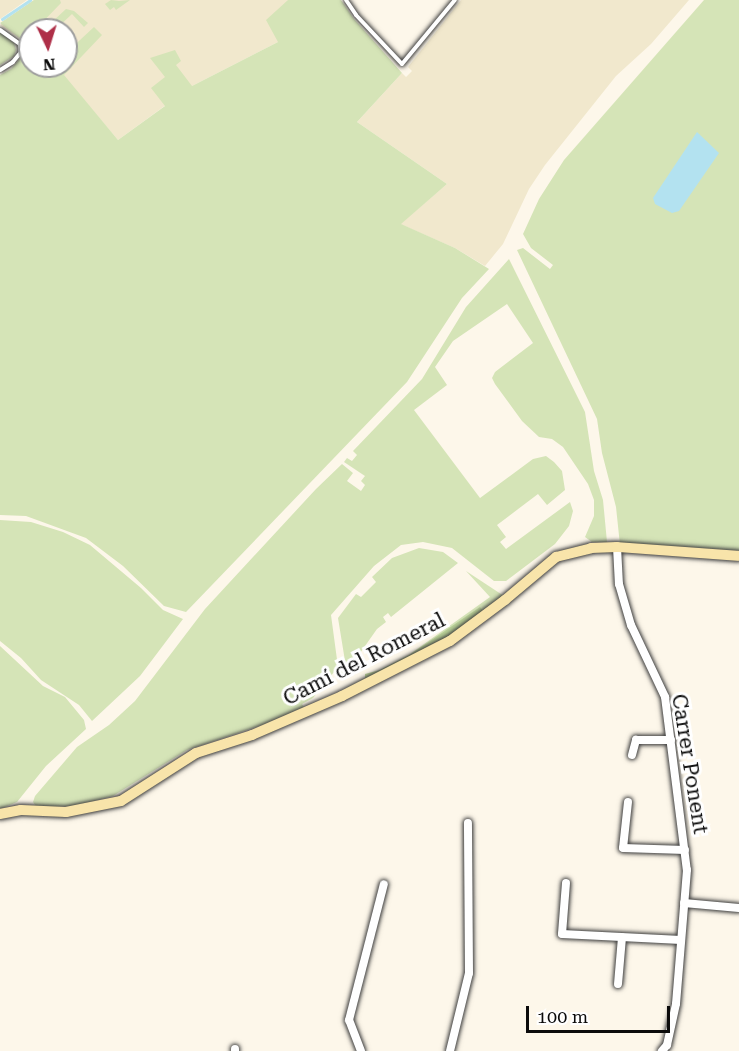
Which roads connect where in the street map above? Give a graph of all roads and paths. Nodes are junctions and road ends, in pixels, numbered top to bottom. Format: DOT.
graph roads {
  1 [pos="346,0"];
  2 [pos="455,0"];
  3 [pos="0,30"];
  4 [pos="0,70"];
  5 [pos="617,547"];
  6 [pos="739,556"];
  7 [pos="671,740"];
  8 [pos="632,755"];
  9 [pos="628,802"];
  10 [pos="0,814"];
  11 [pos="468,823"];
  12 [pos="685,850"];
  13 [pos="566,883"];
  14 [pos="384,884"];
  15 [pos="684,903"];
  16 [pos="739,908"];
  17 [pos="622,937"];
  18 [pos="681,940"];
  19 [pos="618,984"];
  20 [pos="361,1051"];
  21 [pos="450,1051"];
  22 [pos="662,1051"];
  1 -- 2 [label="lane"];
  3 -- 4 [label="lane"];
  5 -- 6 [label="street, Camí del Romeral"];
  5 -- 7 [label="street, Carrer Ponent"];
  5 -- 10 [label="street, Camí del Romeral"];
  7 -- 8 [label="street"];
  7 -- 12 [label="street, Carrer Ponent"];
  9 -- 12 [label="street"];
  11 -- 21 [label="street"];
  12 -- 15 [label="street, Carrer Ponent"];
  13 -- 17 [label="street"];
  14 -- 20 [label="street"];
  15 -- 16 [label="street"];
  15 -- 18 [label="street, Carrer Ponent"];
  17 -- 18 [label="street"];
  17 -- 19 [label="street"];
  18 -- 22 [label="street, Carrer Ponent"];
}
